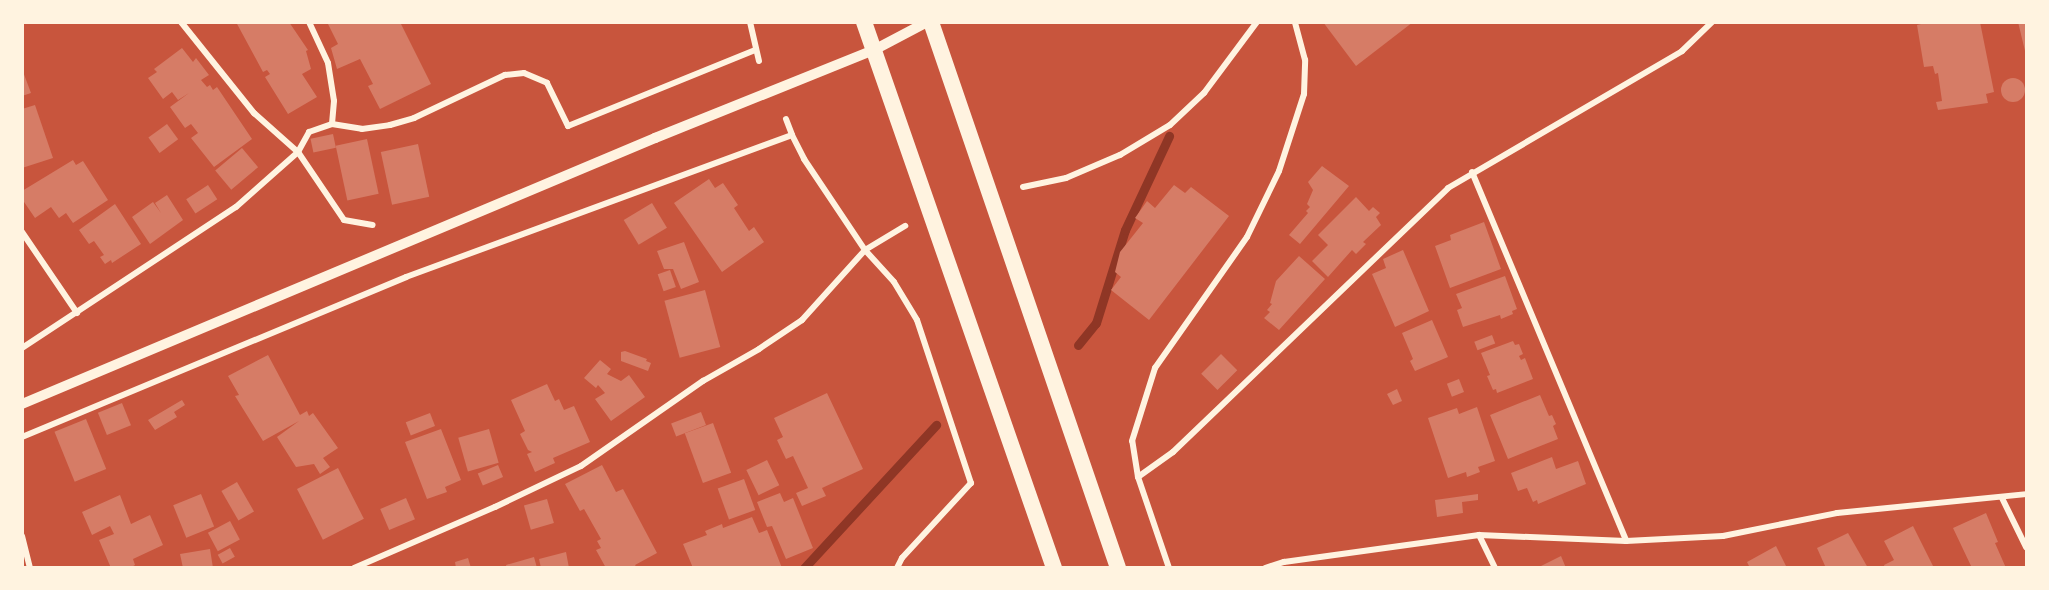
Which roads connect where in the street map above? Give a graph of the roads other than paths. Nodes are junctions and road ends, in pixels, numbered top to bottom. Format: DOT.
graph roads {
  1 [pos="181,22"];
  2 [pos="309,22"];
  3 [pos="750,22"];
  4 [pos="864,22"];
  5 [pos="929,22"];
  6 [pos="1257,22"];
  7 [pos="1295,22"];
  8 [pos="1712,22"];
  9 [pos="756,50"];
  10 [pos="874,50"];
  11 [pos="759,61"];
  12 [pos="786,119"];
  13 [pos="332,124"];
  14 [pos="792,135"];
  15 [pos="298,152"];
  16 [pos="1473,172"];
  17 [pos="1023,187"];
  18 [pos="373,225"];
  19 [pos="905,226"];
  20 [pos="22,232"];
  21 [pos="865,250"];
  22 [pos="402,270"];
  23 [pos="406,277"];
  24 [pos="77,313"];
  25 [pos="22,348"];
  26 [pos="22,404"];
  27 [pos="22,437"];
  28 [pos="1138,477"];
  29 [pos="2026,494"];
  30 [pos="2002,498"];
  31 [pos="1479,535"];
  32 [pos="22,536"];
  33 [pos="1626,541"];
  34 [pos="2026,547"];
  35 [pos="30,567"];
  36 [pos="354,567"];
  37 [pos="897,567"];
  38 [pos="1054,567"];
  39 [pos="1118,567"];
  40 [pos="1168,567"];
  41 [pos="1265,567"];
  42 [pos="1495,567"];
  1 -- 15 [label="street"];
  2 -- 13 [label="street"];
  3 -- 9 [label="street"];
  4 -- 10 [label="highway"];
  5 -- 10 [label="street"];
  5 -- 39 [label="highway"];
  6 -- 17 [label="street"];
  7 -- 28 [label="street"];
  8 -- 16 [label="street"];
  9 -- 11 [label="street"];
  9 -- 13 [label="street"];
  10 -- 26 [label="street"];
  10 -- 38 [label="highway"];
  12 -- 14 [label="street"];
  13 -- 15 [label="street"];
  14 -- 21 [label="street"];
  14 -- 23 [label="street"];
  15 -- 18 [label="street"];
  15 -- 24 [label="street"];
  16 -- 28 [label="street"];
  16 -- 33 [label="street"];
  19 -- 21 [label="street"];
  20 -- 24 [label="street"];
  21 -- 36 [label="street"];
  21 -- 37 [label="street"];
  22 -- 23 [label="street"];
  23 -- 27 [label="street"];
  24 -- 25 [label="street"];
  28 -- 40 [label="street"];
  29 -- 30 [label="street"];
  30 -- 33 [label="street"];
  30 -- 34 [label="street"];
  31 -- 33 [label="street"];
  31 -- 41 [label="street"];
  31 -- 42 [label="street"];
  32 -- 35 [label="street"];
}
